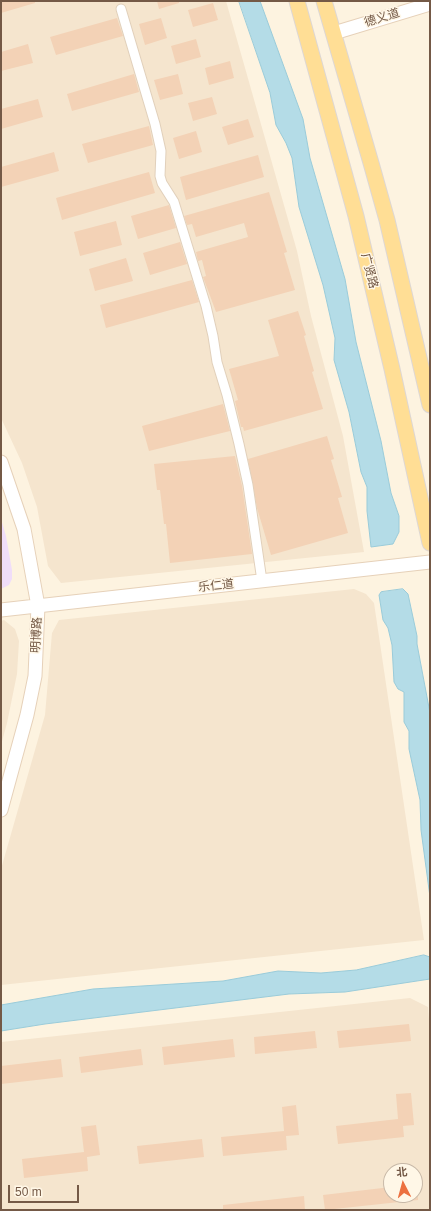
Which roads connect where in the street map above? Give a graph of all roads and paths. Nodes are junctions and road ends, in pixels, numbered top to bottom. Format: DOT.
graph roads {
  1 [pos="297,1"];
  2 [pos="324,1"];
  3 [pos="430,4"];
  4 [pos="121,9"];
  5 [pos="334,33"];
  6 [pos="430,405"];
  7 [pos="1,462"];
  8 [pos="430,543"];
  9 [pos="430,562"];
  10 [pos="262,581"];
  11 [pos="38,606"];
  12 [pos="1,610"];
  13 [pos="1,810"];
  1 -- 8 [label="main road, 广贤路"];
  2 -- 5 [label="main road"];
  3 -- 5 [label="street, 德义道"];
  4 -- 10 [label="street"];
  5 -- 6 [label="main road"];
  7 -- 11 [label="street, 明博路"];
  9 -- 10 [label="street, 乐仁道"];
  10 -- 11 [label="street, 乐仁道"];
  11 -- 12 [label="street, 乐仁道"];
  11 -- 13 [label="street, 明博路"];
}
